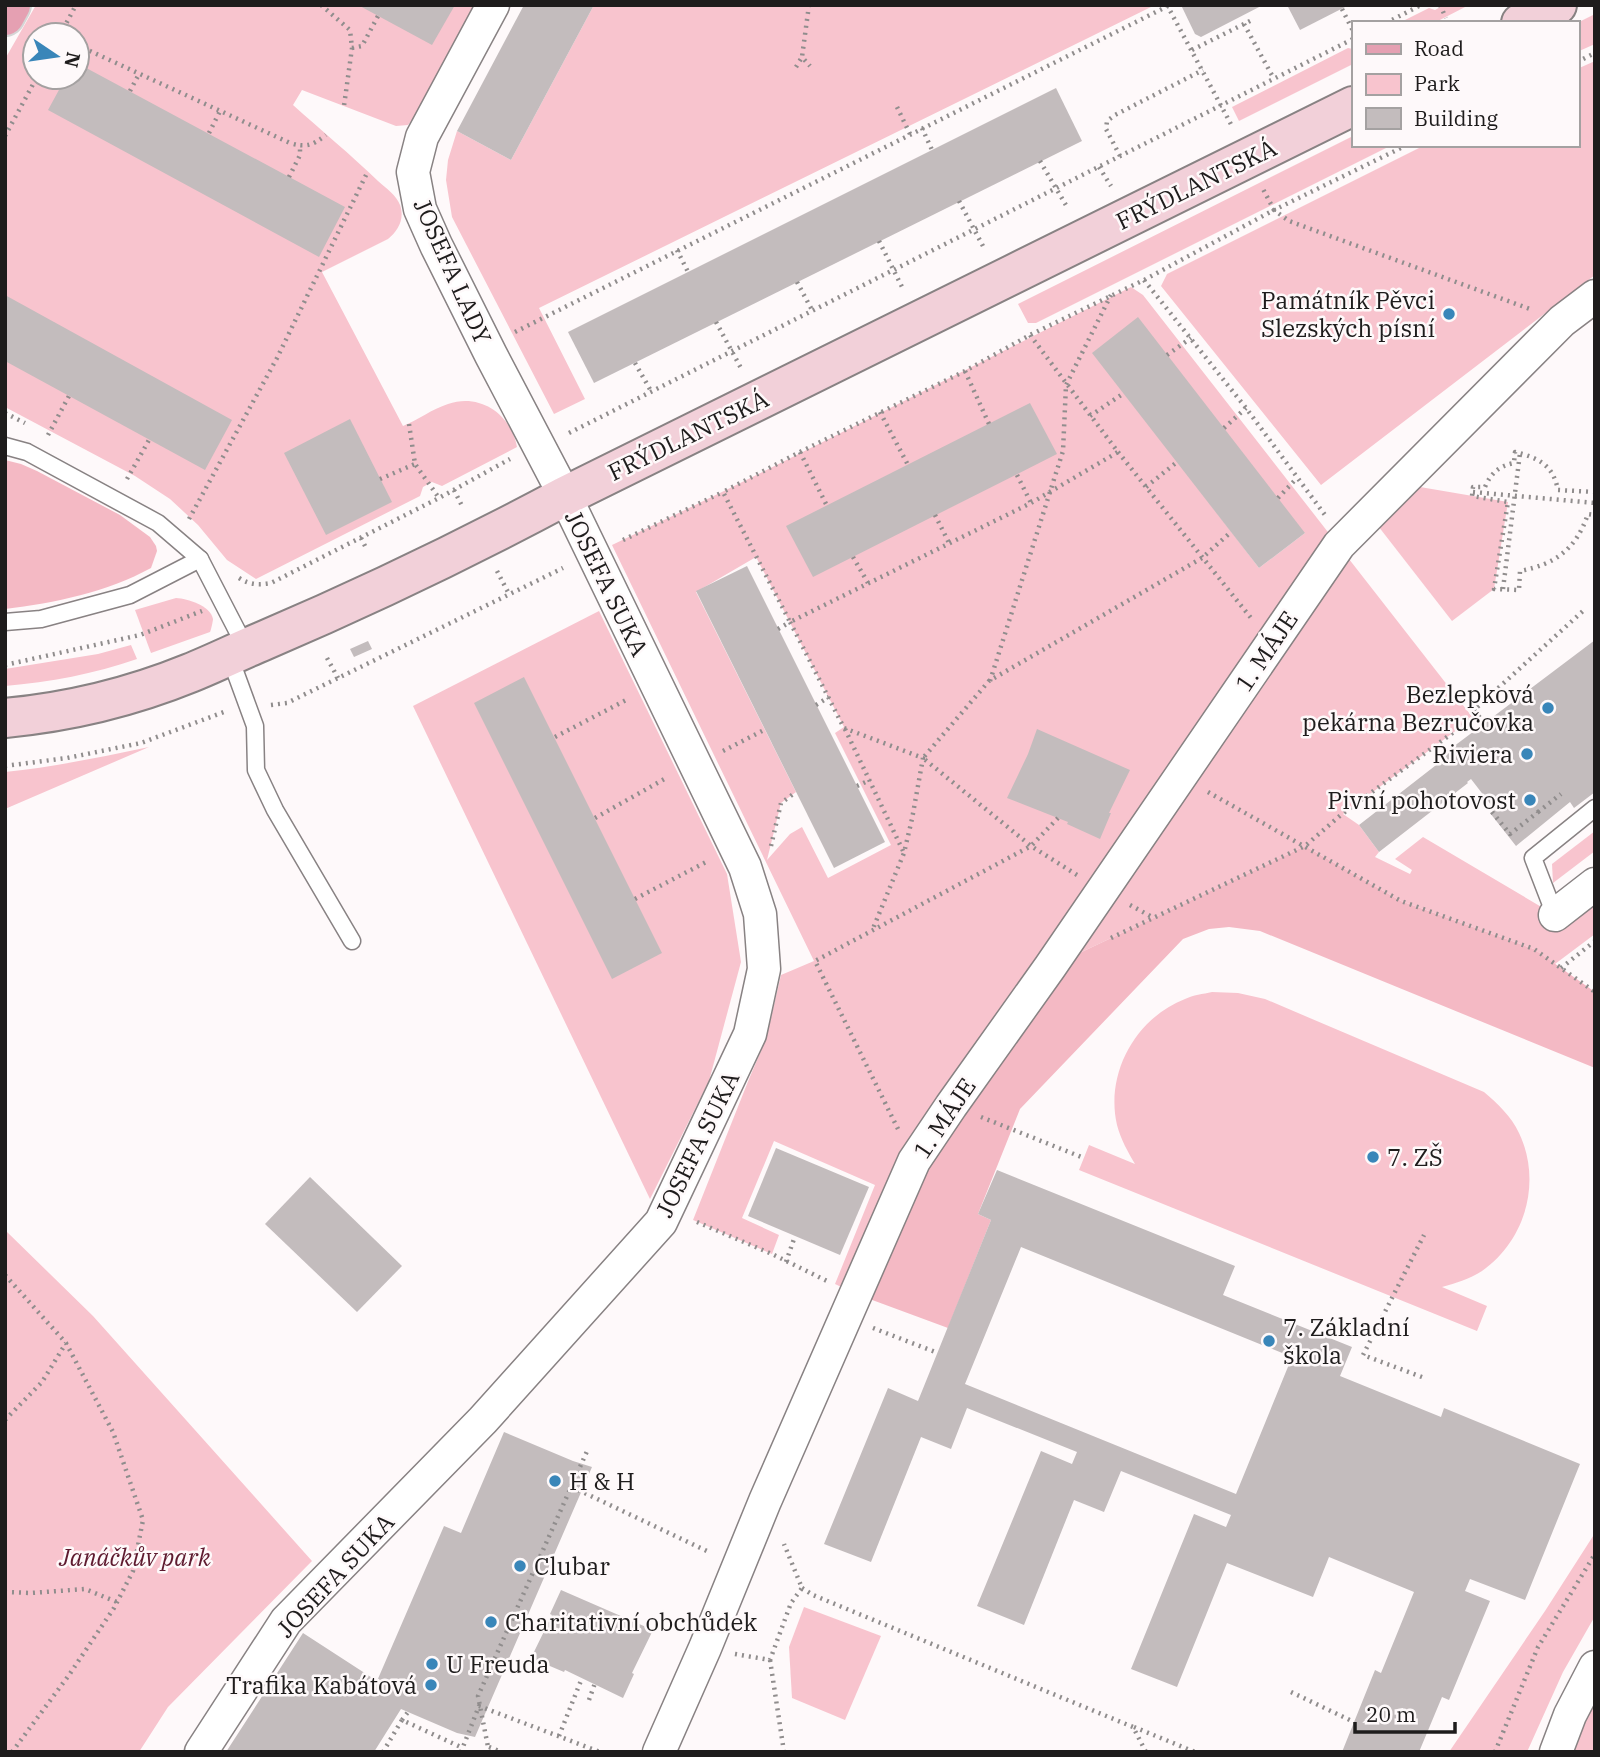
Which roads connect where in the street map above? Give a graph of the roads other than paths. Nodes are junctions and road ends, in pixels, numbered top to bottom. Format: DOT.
graph roads {
  1 [pos="11,5"];
  2 [pos="493,5"];
  3 [pos="1557,5"];
  4 [pos="5,16"];
  5 [pos="1525,21"];
  6 [pos="1352,106"];
  7 [pos="1595,296"];
  8 [pos="5,446"];
  9 [pos="565,496"];
  10 [pos="200,559"];
  11 [pos="5,622"];
  12 [pos="237,651"];
  13 [pos="5,718"];
  14 [pos="1595,808"];
  15 [pos="1595,884"];
  16 [pos="1555,915"];
  17 [pos="352,941"];
  18 [pos="1595,1668"];
  19 [pos="201,1752"];
  20 [pos="659,1752"];
  21 [pos="1556,1752"];
  1 -- 4 [label="main road"];
  2 -- 9 [label="street, JOSEFA LADY"];
  3 -- 5 [label="street"];
  6 -- 9 [label="street, FRÝDLANTSKÁ"];
  7 -- 20 [label="street, 1. MÁJE"];
  8 -- 10 [label="lane"];
  9 -- 12 [label="street, FRÝDLANTSKÁ"];
  9 -- 19 [label="street, JOSEFA SUKA"];
  10 -- 11 [label="lane"];
  10 -- 12 [label="lane"];
  12 -- 13 [label="street, FRÝDLANTSKÁ"];
  12 -- 17 [label="lane"];
  14 -- 16 [label="lane"];
  15 -- 16 [label="street"];
  18 -- 21 [label="street"];
}
